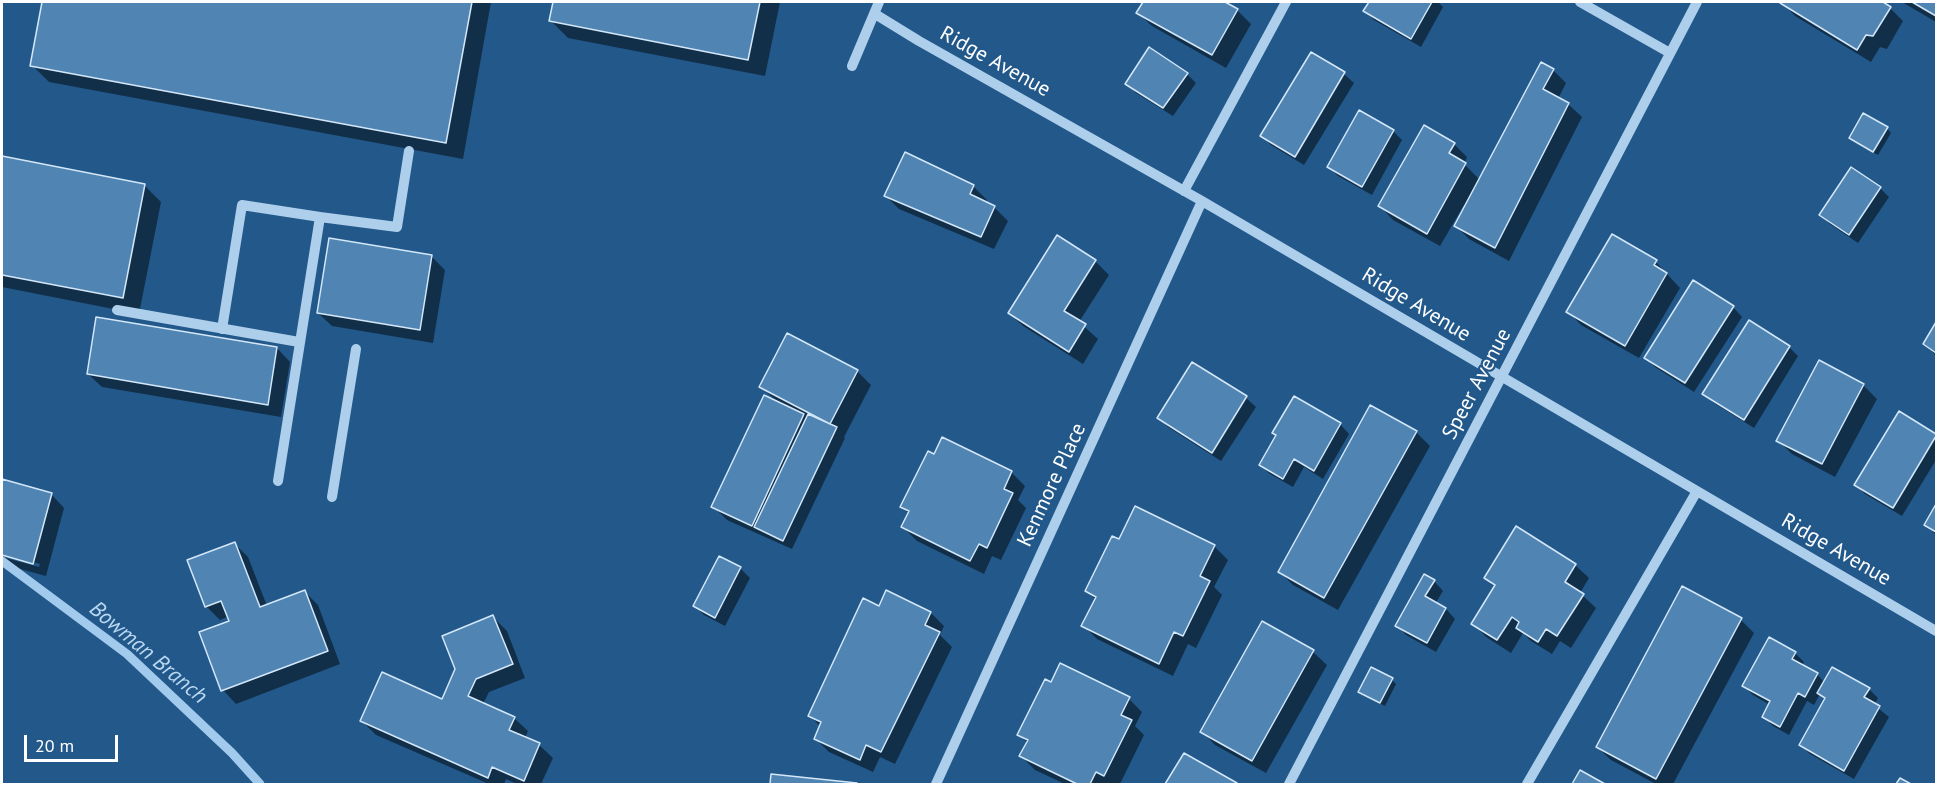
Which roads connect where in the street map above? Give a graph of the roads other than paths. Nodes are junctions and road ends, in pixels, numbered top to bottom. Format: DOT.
graph roads {
  1 [pos="879,2"];
  2 [pos="1286,2"];
  3 [pos="1581,2"];
  4 [pos="1697,2"];
  5 [pos="875,14"];
  6 [pos="1671,53"];
  7 [pos="852,66"];
  8 [pos="409,151"];
  9 [pos="1184,191"];
  10 [pos="1202,201"];
  11 [pos="320,217"];
  12 [pos="117,310"];
  13 [pos="222,329"];
  14 [pos="299,342"];
  15 [pos="356,349"];
  16 [pos="1502,378"];
  17 [pos="278,481"];
  18 [pos="1697,491"];
  19 [pos="332,497"];
  20 [pos="1936,631"];
  21 [pos="937,784"];
  22 [pos="1289,784"];
  23 [pos="1527,784"];
  1 -- 5 [label="street"];
  2 -- 9 [label="street"];
  3 -- 6 [label="street"];
  4 -- 6 [label="street, Speer Avenue"];
  5 -- 7 [label="street"];
  5 -- 9 [label="street, Ridge Avenue"];
  6 -- 16 [label="street, Speer Avenue"];
  8 -- 11 [label="street"];
  9 -- 10 [label="street, Ridge Avenue"];
  10 -- 16 [label="street, Ridge Avenue"];
  10 -- 21 [label="street, Kenmore Place"];
  11 -- 13 [label="street"];
  11 -- 14 [label="street"];
  12 -- 13 [label="street"];
  13 -- 14 [label="street"];
  14 -- 17 [label="street"];
  15 -- 19 [label="street"];
  16 -- 18 [label="street, Ridge Avenue"];
  16 -- 22 [label="street, Speer Avenue"];
  18 -- 20 [label="street, Ridge Avenue"];
  18 -- 23 [label="street"];
}
